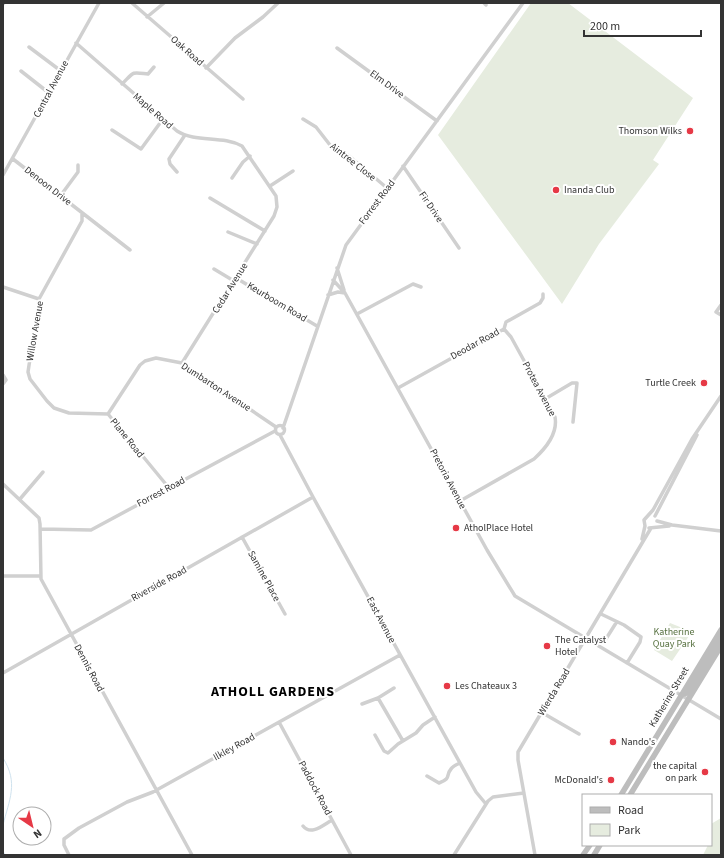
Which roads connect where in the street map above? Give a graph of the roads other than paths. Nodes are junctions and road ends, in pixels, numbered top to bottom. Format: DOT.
graph roads {
  1 [pos="99,3"];
  2 [pos="164,3"];
  3 [pos="278,3"];
  4 [pos="523,3"];
  5 [pos="134,4"];
  6 [pos="147,17"];
  7 [pos="76,43"];
  8 [pos="29,47"];
  9 [pos="337,48"];
  10 [pos="154,67"];
  11 [pos="206,68"];
  12 [pos="21,71"];
  13 [pos="61,71"];
  14 [pos="122,84"];
  15 [pos="49,93"];
  16 [pos="242,99"];
  17 [pos="303,119"];
  18 [pos="163,120"];
  19 [pos="437,121"];
  20 [pos="112,130"];
  21 [pos="185,135"];
  22 [pos="250,156"];
  23 [pos="13,159"];
  24 [pos="78,165"];
  25 [pos="403,166"];
  26 [pos="293,171"];
  27 [pos="177,172"];
  28 [pos="3,175"];
  29 [pos="232,178"];
  30 [pos="270,186"];
  31 [pos="387,188"];
  32 [pos="61,195"];
  33 [pos="210,198"];
  34 [pos="276,212"];
  35 [pos="82,213"];
  36 [pos="265,231"];
  37 [pos="228,232"];
  38 [pos="256,244"];
  39 [pos="459,248"];
  40 [pos="130,250"];
  41 [pos="337,268"];
  42 [pos="214,269"];
  43 [pos="235,279"];
  44 [pos="333,280"];
  45 [pos="3,287"];
  46 [pos="421,287"];
  47 [pos="345,293"];
  48 [pos="543,294"];
  49 [pos="328,295"];
  50 [pos="39,299"];
  51 [pos="721,305"];
  52 [pos="357,314"];
  53 [pos="721,315"];
  54 [pos="317,326"];
  55 [pos="504,329"];
  56 [pos="182,363"];
  57 [pos="3,375"];
  58 [pos="3,384"];
  59 [pos="398,388"];
  60 [pos="721,396"];
  61 [pos="545,399"];
  62 [pos="50,405"];
  63 [pos="108,414"];
  64 [pos="572,422"];
  65 [pos="283,428"];
  66 [pos="276,429"];
  67 [pos="280,435"];
  68 [pos="43,472"];
  69 [pos="675,473"];
  70 [pos="3,484"];
  71 [pos="169,488"];
  72 [pos="313,497"];
  73 [pos="20,499"];
  74 [pos="460,501"];
  75 [pos="649,515"];
  76 [pos="655,516"];
  77 [pos="657,521"];
  78 [pos="672,525"];
  79 [pos="645,526"];
  80 [pos="653,528"];
  81 [pos="41,529"];
  82 [pos="721,531"];
  83 [pos="242,538"];
  84 [pos="641,542"];
  85 [pos="3,576"];
  86 [pos="40,576"];
  87 [pos="285,614"];
  88 [pos="601,614"];
  89 [pos="616,623"];
  90 [pos="721,630"];
  91 [pos="71,634"];
  92 [pos="586,638"];
  93 [pos="721,638"];
  94 [pos="604,642"];
  95 [pos="721,646"];
  96 [pos="400,655"];
  97 [pos="626,663"];
  98 [pos="4,672"];
  99 [pos="394,688"];
  100 [pos="681,695"];
  101 [pos="378,698"];
  102 [pos="688,699"];
  103 [pos="362,704"];
  104 [pos="542,712"];
  105 [pos="435,717"];
  106 [pos="721,719"];
  107 [pos="279,722"];
  108 [pos="579,734"];
  109 [pos="376,735"];
  110 [pos="403,741"];
  111 [pos="460,763"];
  112 [pos="427,776"];
  113 [pos="156,790"];
  114 [pos="524,793"];
  115 [pos="622,794"];
  116 [pos="627,794"];
  117 [pos="631,794"];
  118 [pos="486,804"];
  119 [pos="332,820"];
  120 [pos="303,826"];
  121 [pos="589,846"];
  122 [pos="599,846"];
  123 [pos="69,855"];
  124 [pos="192,855"];
  125 [pos="351,855"];
  126 [pos="454,855"];
  127 [pos="536,855"];
  128 [pos="584,855"];
  129 [pos="594,855"];
  1 -- 7 [label="street, Central Avenue"];
  2 -- 6 [label="street"];
  3 -- 11 [label="street"];
  4 -- 19 [label="street, Forrest Road"];
  5 -- 6 [label="street, Oak Road"];
  6 -- 11 [label="street, Oak Road"];
  7 -- 13 [label="street, Central Avenue"];
  7 -- 14 [label="street, Maple Road"];
  8 -- 13 [label="street"];
  9 -- 19 [label="street, Elm Drive"];
  10 -- 14 [label="street"];
  11 -- 16 [label="street, Oak Road"];
  12 -- 15 [label="street"];
  13 -- 15 [label="street, Central Avenue"];
  14 -- 18 [label="street, Maple Road"];
  15 -- 23 [label="street, Central Avenue"];
  17 -- 31 [label="street, Aintree Close"];
  18 -- 20 [label="street"];
  18 -- 21 [label="street, Maple Road"];
  19 -- 25 [label="street, Forrest Road"];
  21 -- 22 [label="street, Maple Road"];
  21 -- 27 [label="street"];
  22 -- 29 [label="street"];
  22 -- 30 [label="street, Maple Road"];
  23 -- 28 [label="street, Central Avenue"];
  23 -- 32 [label="street, Denoon Drive"];
  24 -- 32 [label="street"];
  25 -- 31 [label="street, Forrest Road"];
  25 -- 39 [label="street, Fir Drive"];
  26 -- 30 [label="street"];
  30 -- 34 [label="street, Maple Road"];
  31 -- 41 [label="street, Forrest Road"];
  32 -- 35 [label="street, Denoon Drive"];
  33 -- 36 [label="street"];
  34 -- 36 [label="street, Cedar Avenue"];
  35 -- 40 [label="street, Denoon Drive"];
  35 -- 50 [label="street, Willow Avenue"];
  36 -- 38 [label="street, Cedar Avenue"];
  37 -- 38 [label="street"];
  38 -- 43 [label="street, Cedar Avenue"];
  41 -- 44 [label="street, Forrest Road"];
  41 -- 47 [label="street"];
  42 -- 43 [label="street, Keurboom Road"];
  43 -- 54 [label="street, Keurboom Road"];
  43 -- 56 [label="street, Cedar Avenue"];
  44 -- 47 [label="street, Pretoria Avenue"];
  44 -- 49 [label="street, Forrest Road"];
  45 -- 50 [label="street"];
  46 -- 52 [label="street"];
  47 -- 49 [label="street"];
  47 -- 52 [label="street, Pretoria Avenue"];
  48 -- 55 [label="street, Deodar Road"];
  49 -- 54 [label="street, Forrest Road"];
  50 -- 62 [label="street, Willow Avenue"];
  51 -- 53 [label="street"];
  52 -- 59 [label="street, Pretoria Avenue"];
  54 -- 65 [label="street, Forrest Road"];
  55 -- 59 [label="street, Deodar Road"];
  55 -- 61 [label="street, Protea Avenue"];
  56 -- 63 [label="street, Dumbarton Avenue"];
  56 -- 66 [label="street, Dumbarton Avenue"];
  57 -- 58 [label="street"];
  59 -- 74 [label="street, Pretoria Avenue"];
  60 -- 69 [label="street"];
  61 -- 64 [label="street"];
  61 -- 74 [label="street, Protea Avenue"];
  62 -- 63 [label="street, Plane Road"];
  63 -- 71 [label="street, Plane Road"];
  65 -- 66 [label="street"];
  65 -- 67 [label="street, Forrest Road"];
  66 -- 67 [label="street, Dumbarton Avenue"];
  66 -- 71 [label="street, Forrest Road"];
  67 -- 72 [label="street, East Avenue"];
  68 -- 73 [label="street"];
  69 -- 75 [label="street"];
  69 -- 76 [label="street"];
  70 -- 73 [label="street, Dennis Road"];
  71 -- 81 [label="street, Forrest Road"];
  72 -- 83 [label="street, Riverside Road"];
  72 -- 96 [label="street, East Avenue"];
  73 -- 81 [label="street, Dennis Road"];
  74 -- 92 [label="street, Pretoria Avenue"];
  75 -- 76 [label="street"];
  75 -- 79 [label="street"];
  76 -- 77 [label="street"];
  77 -- 78 [label="street"];
  77 -- 80 [label="street"];
  78 -- 80 [label="street"];
  78 -- 82 [label="street"];
  79 -- 80 [label="street"];
  79 -- 84 [label="street, Wierda Road"];
  80 -- 84 [label="street, Wierda Road"];
  81 -- 86 [label="street, Dennis Road"];
  83 -- 87 [label="street, Samine Place"];
  83 -- 91 [label="street, Riverside Road"];
  84 -- 88 [label="street, Wierda Road"];
  85 -- 86 [label="street"];
  86 -- 91 [label="street, Dennis Road"];
  88 -- 89 [label="street"];
  88 -- 92 [label="street, Wierda Road"];
  89 -- 94 [label="street"];
  89 -- 97 [label="street"];
  90 -- 100 [label="main road, Katherine Street"];
  91 -- 98 [label="street, Riverside Road"];
  91 -- 113 [label="street, Dennis Road"];
  92 -- 97 [label="street, Pretoria Avenue"];
  92 -- 104 [label="street, Wierda Road"];
  93 -- 100 [label="main road"];
  95 -- 102 [label="main road, Katherine Street"];
  96 -- 105 [label="street, East Avenue"];
  96 -- 107 [label="street, Ilkley Road"];
  97 -- 100 [label="street, Pretoria Avenue"];
  99 -- 101 [label="street"];
  100 -- 102 [label="street, Pretoria Avenue"];
  100 -- 115 [label="main road, Katherine Street"];
  101 -- 103 [label="street"];
  101 -- 110 [label="street"];
  102 -- 106 [label="street, Pretoria Avenue"];
  102 -- 116 [label="main road"];
  102 -- 117 [label="main road, Katherine Street"];
  104 -- 108 [label="street"];
  104 -- 114 [label="street, Wierda Road"];
  105 -- 110 [label="street"];
  105 -- 111 [label="street, East Avenue"];
  107 -- 113 [label="street, Ilkley Road"];
  107 -- 119 [label="street, Paddock Road"];
  109 -- 110 [label="street"];
  111 -- 112 [label="street"];
  111 -- 118 [label="street, East Avenue"];
  113 -- 123 [label="street, Ilkley Road"];
  113 -- 124 [label="street, Dennis Road"];
  114 -- 118 [label="street"];
  114 -- 127 [label="street, Wierda Road"];
  118 -- 126 [label="street"];
  119 -- 120 [label="street"];
  119 -- 125 [label="street, Paddock Road"];
  121 -- 128 [label="main road"];
  122 -- 129 [label="main road"];
}
